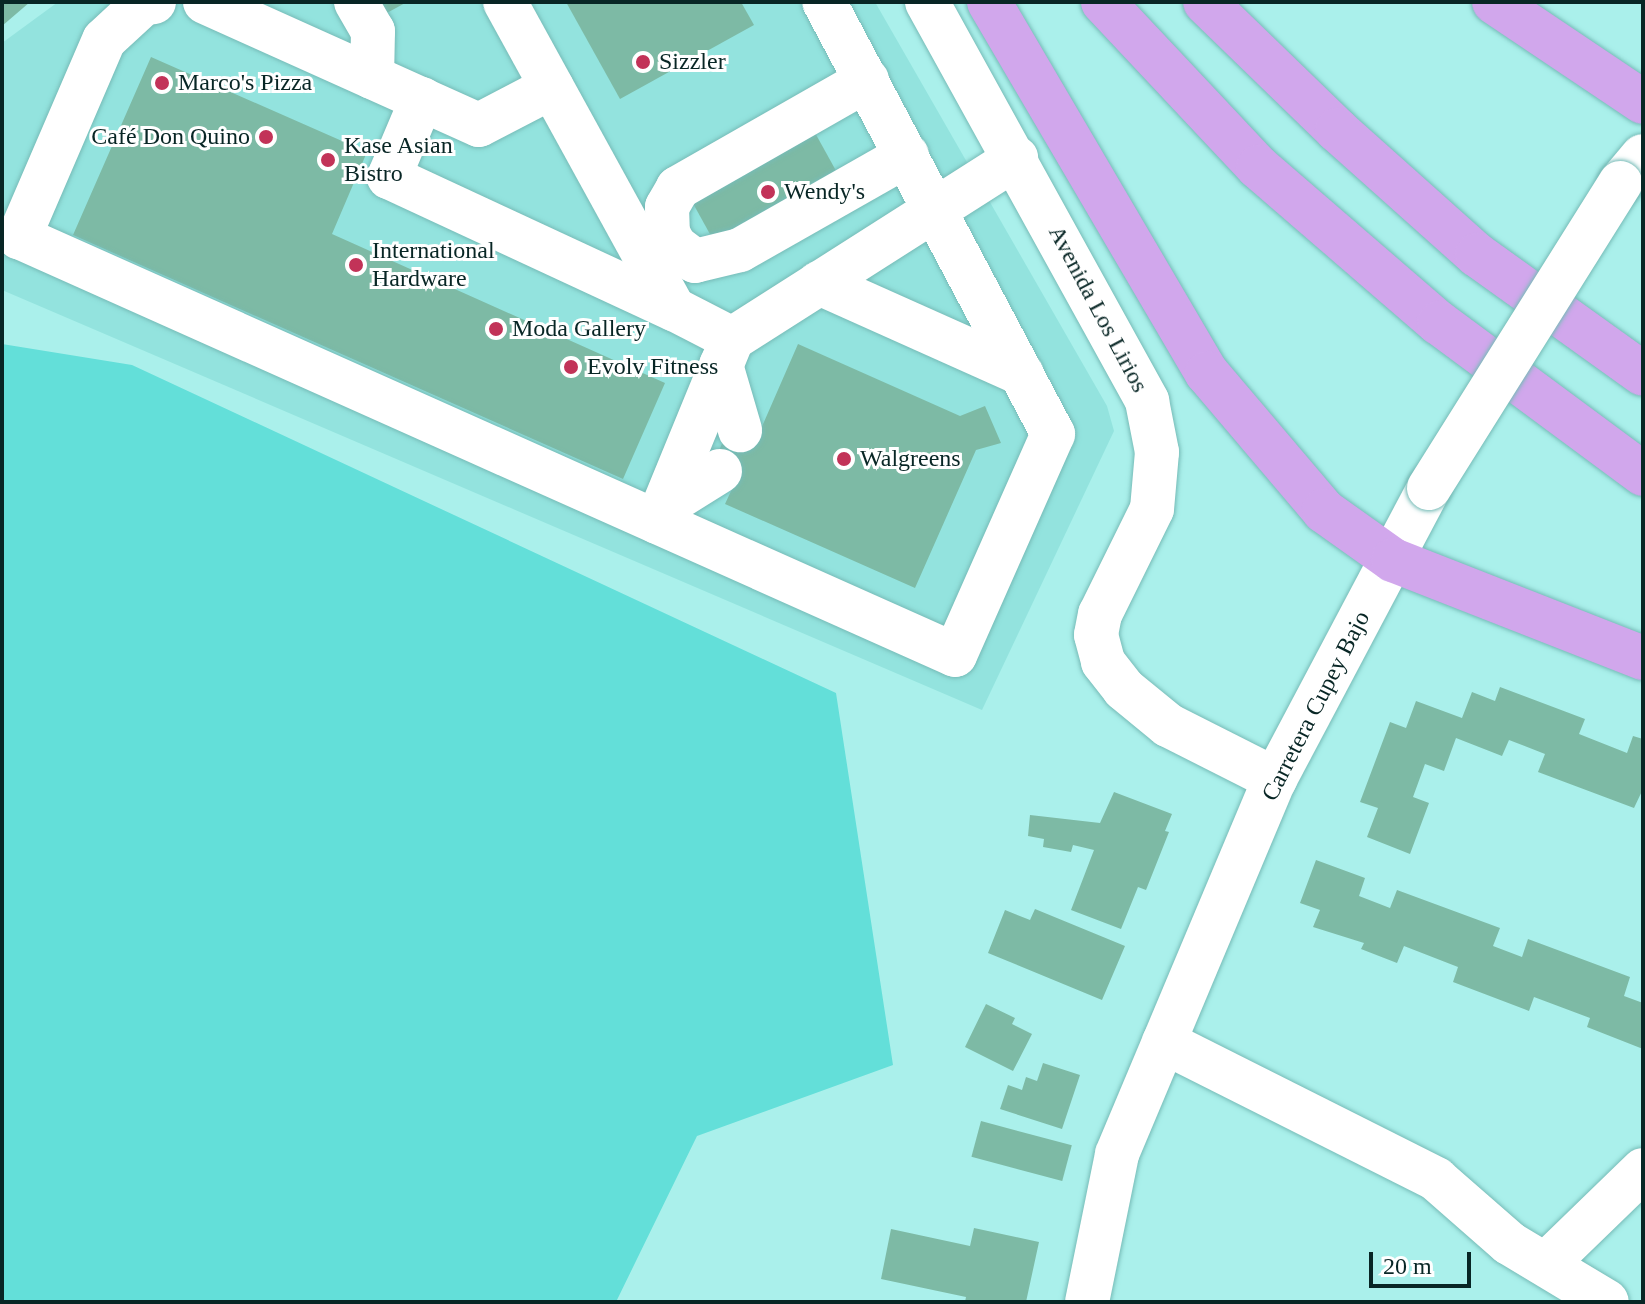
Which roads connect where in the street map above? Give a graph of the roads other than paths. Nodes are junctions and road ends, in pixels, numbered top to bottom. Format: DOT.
graph roads {
  1 [pos="154,2"];
  2 [pos="205,2"];
  3 [pos="334,2"];
  4 [pos="356,2"];
  5 [pos="505,2"];
  6 [pos="824,2"];
  7 [pos="927,2"];
  8 [pos="989,2"];
  9 [pos="1103,2"];
  10 [pos="1205,2"];
  11 [pos="1494,2"];
  12 [pos="372,65"];
  13 [pos="867,80"];
  14 [pos="552,87"];
  15 [pos="422,99"];
  16 [pos="1643,102"];
  17 [pos="907,155"];
  18 [pos="1016,158"];
  19 [pos="1631,170"];
  20 [pos="936,207"];
  21 [pos="819,283"];
  22 [pos="674,309"];
  23 [pos="727,352"];
  24 [pos="1022,374"];
  25 [pos="1643,374"];
  26 [pos="740,430"];
  27 [pos="720,471"];
  28 [pos="1643,474"];
  29 [pos="661,514"];
  30 [pos="1393,560"];
  31 [pos="1643,658"];
  32 [pos="1275,779"];
  33 [pos="1164,1042"];
  34 [pos="1643,1170"];
  35 [pos="1546,1264"];
  36 [pos="1087,1302"];
  37 [pos="1607,1302"];
  1 -- 29 [label="street"];
  2 -- 12 [label="street"];
  3 -- 12 [label="street"];
  4 -- 12 [label="street"];
  5 -- 14 [label="street"];
  6 -- 13 [label="street"];
  7 -- 18 [label="street, Avenida Los Lirios"];
  8 -- 30 [label="main road"];
  9 -- 28 [label="main road"];
  10 -- 25 [label="main road"];
  11 -- 16 [label="main road"];
  12 -- 15 [label="street"];
  13 -- 17 [label="street"];
  13 -- 17 [label="street"];
  14 -- 15 [label="street"];
  14 -- 22 [label="street"];
  15 -- 22 [label="street"];
  17 -- 20 [label="street"];
  18 -- 20 [label="street"];
  18 -- 32 [label="street, Avenida Los Lirios"];
  19 -- 30 [label="street, Carretera Cupey Bajo, bridge"];
  20 -- 21 [label="street"];
  20 -- 24 [label="street"];
  21 -- 23 [label="street"];
  21 -- 24 [label="street"];
  22 -- 23 [label="street"];
  23 -- 26 [label="street"];
  23 -- 29 [label="street"];
  24 -- 29 [label="street"];
  27 -- 29 [label="street"];
  30 -- 31 [label="main road"];
  30 -- 32 [label="street, Carretera Cupey Bajo"];
  32 -- 33 [label="street, Carretera Cupey Bajo"];
  33 -- 35 [label="street"];
  33 -- 36 [label="street, Carretera Cupey Bajo"];
  34 -- 35 [label="street"];
  35 -- 37 [label="street"];
}
